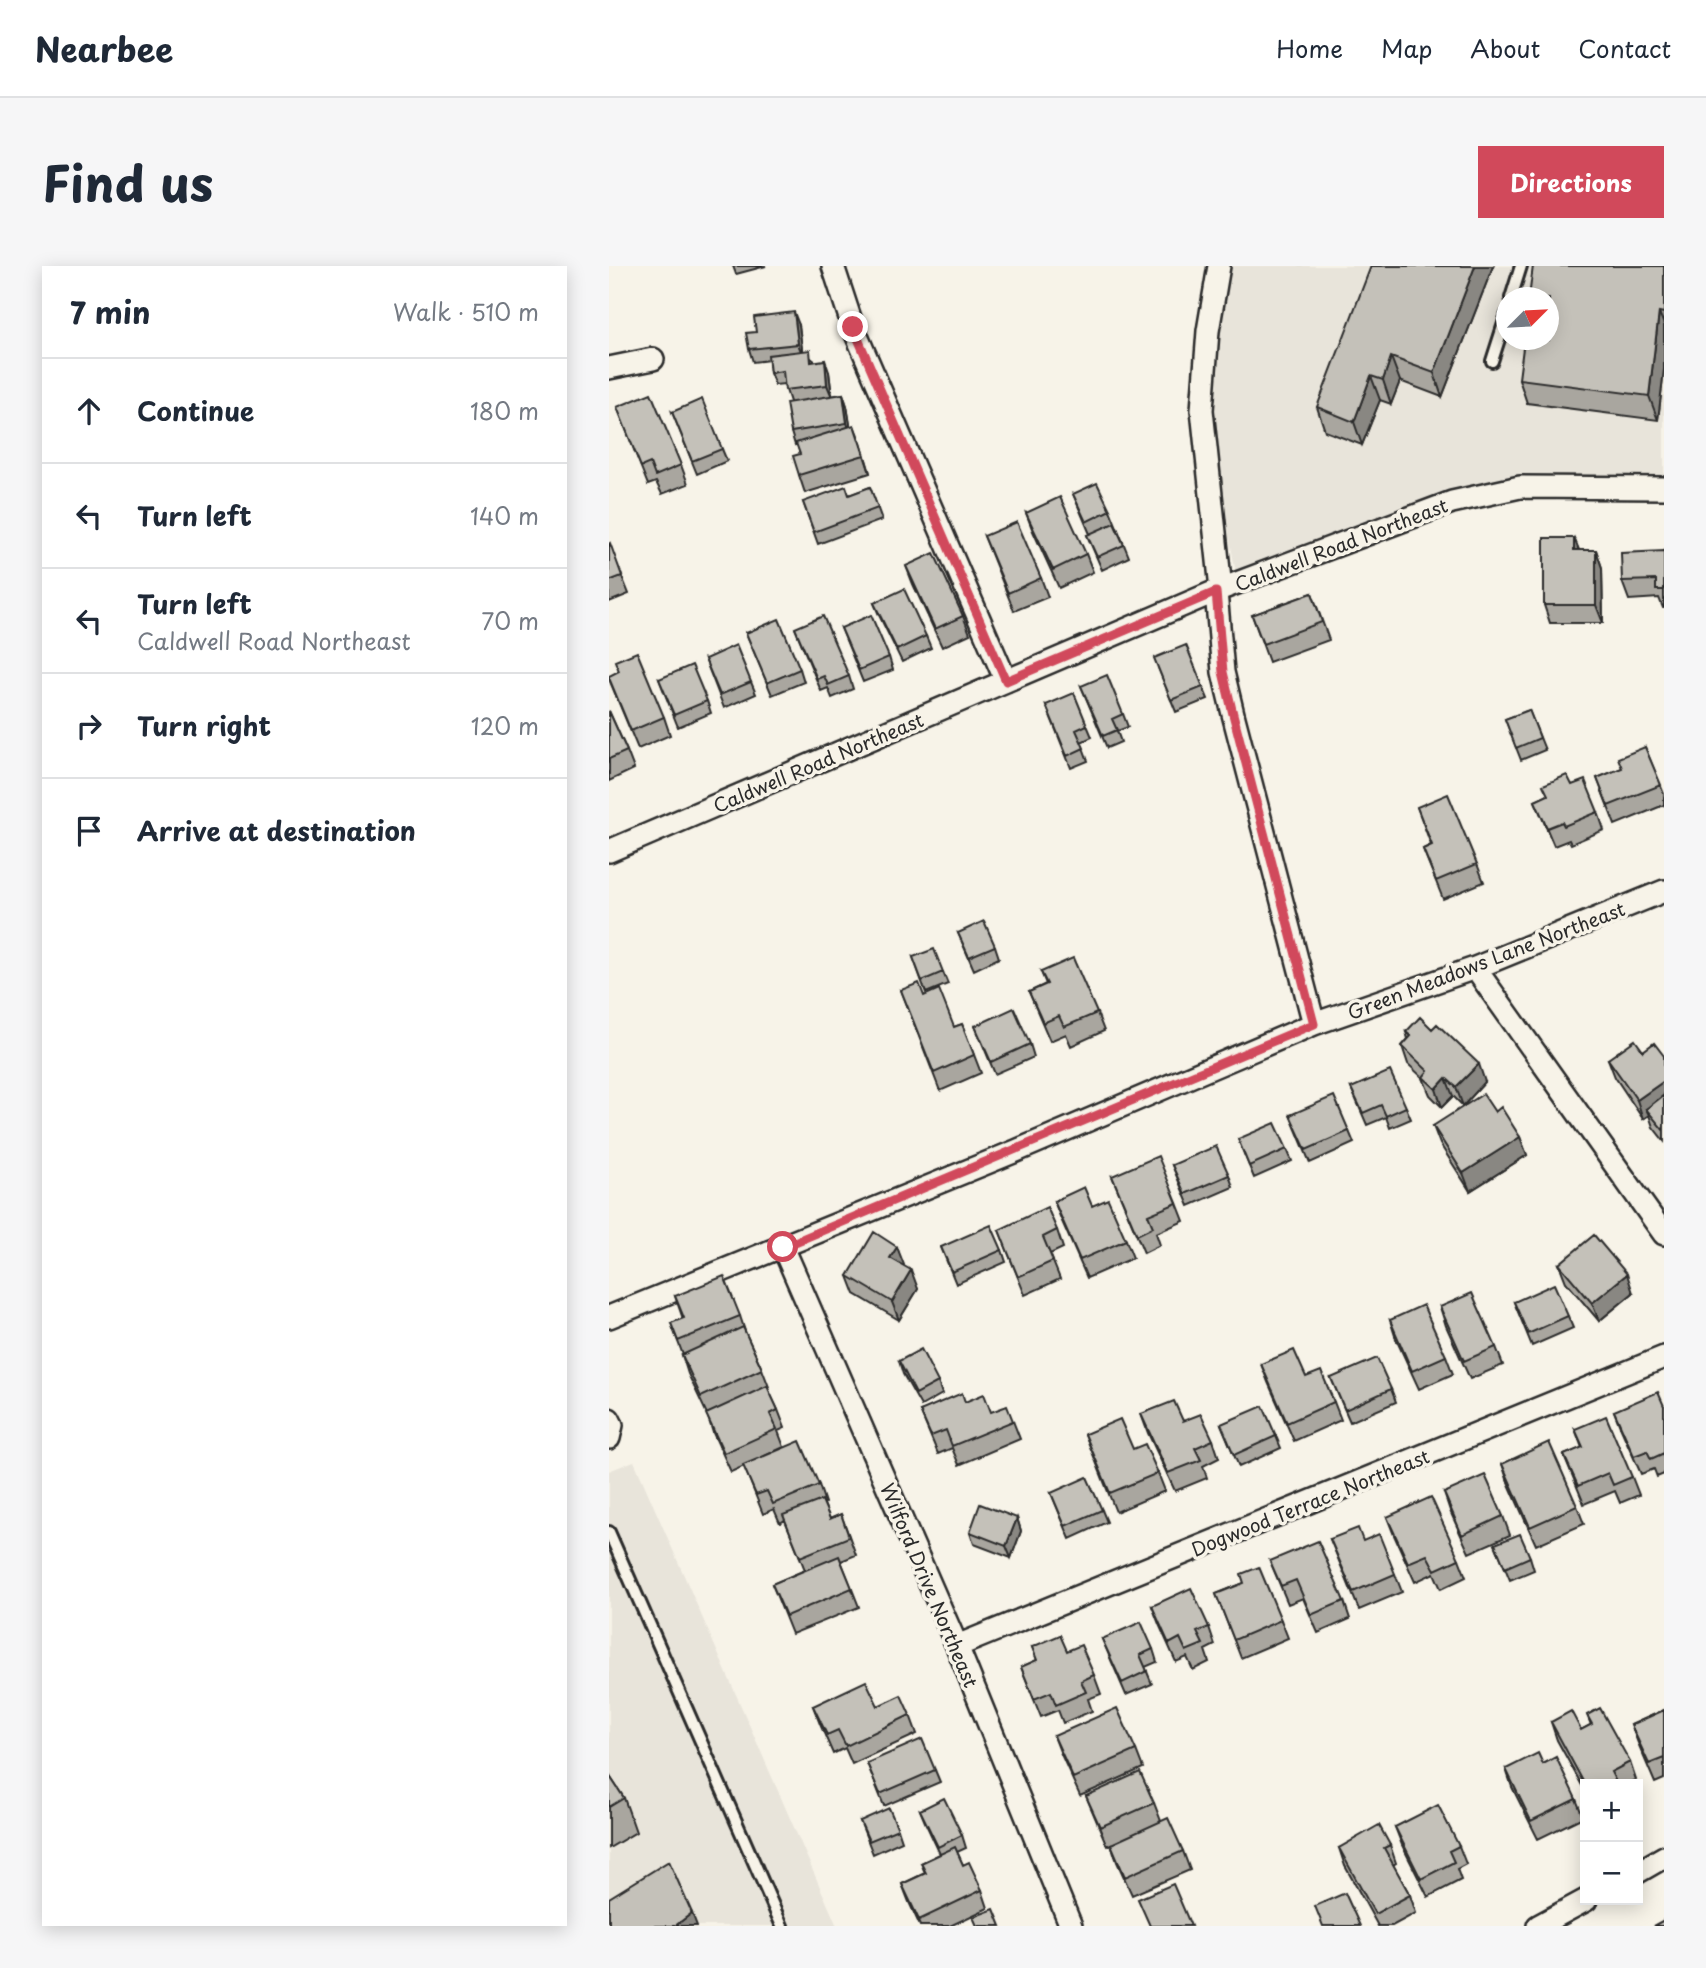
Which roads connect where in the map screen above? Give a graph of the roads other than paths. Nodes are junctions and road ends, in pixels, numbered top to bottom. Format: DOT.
graph roads {
  1 [pos="833,266"];
  2 [pos="1219,266"];
  3 [pos="1521,266"];
  4 [pos="1514,287"];
  5 [pos="1496,348"];
  6 [pos="653,359"];
  7 [pos="1492,361"];
  8 [pos="609,368"];
  9 [pos="1664,488"];
  10 [pos="1219,591"];
  11 [pos="1006,681"];
  12 [pos="609,851"];
  13 [pos="1664,891"];
  14 [pos="1475,968"];
  15 [pos="1314,1024"];
  16 [pos="1664,1234"];
  17 [pos="783,1247"];
  18 [pos="609,1317"];
  19 [pos="1664,1357"];
  20 [pos="609,1419"];
  21 [pos="609,1438"];
  22 [pos="609,1532"];
  23 [pos="957,1646"];
  24 [pos="1664,1857"];
  25 [pos="1643,1868"];
  26 [pos="1580,1903"];
  27 [pos="782,1926"];
  28 [pos="1071,1926"];
  29 [pos="1538,1926"];
  1 -- 11 [label="street"];
  2 -- 10 [label="street"];
  3 -- 4 [label="lane"];
  5 -- 7 [label="lane"];
  6 -- 8 [label="street"];
  9 -- 10 [label="street, Caldwell Road Northeast"];
  10 -- 11 [label="street, Caldwell Road Northeast"];
  10 -- 15 [label="street"];
  11 -- 12 [label="street, Caldwell Road Northeast"];
  13 -- 14 [label="street, Green Meadows Lane Northeast"];
  14 -- 15 [label="street, Green Meadows Lane Northeast"];
  14 -- 16 [label="street"];
  15 -- 17 [label="street, Green Meadows Lane Northeast"];
  17 -- 18 [label="street, Green Meadows Lane Northeast"];
  17 -- 23 [label="street, Wilford Drive Northeast"];
  19 -- 23 [label="street, Dogwood Terrace Northeast"];
  20 -- 21 [label="street"];
  22 -- 27 [label="lane"];
  23 -- 28 [label="street, Wilford Drive Northeast"];
  24 -- 25 [label="street"];
  26 -- 29 [label="street"];
}
